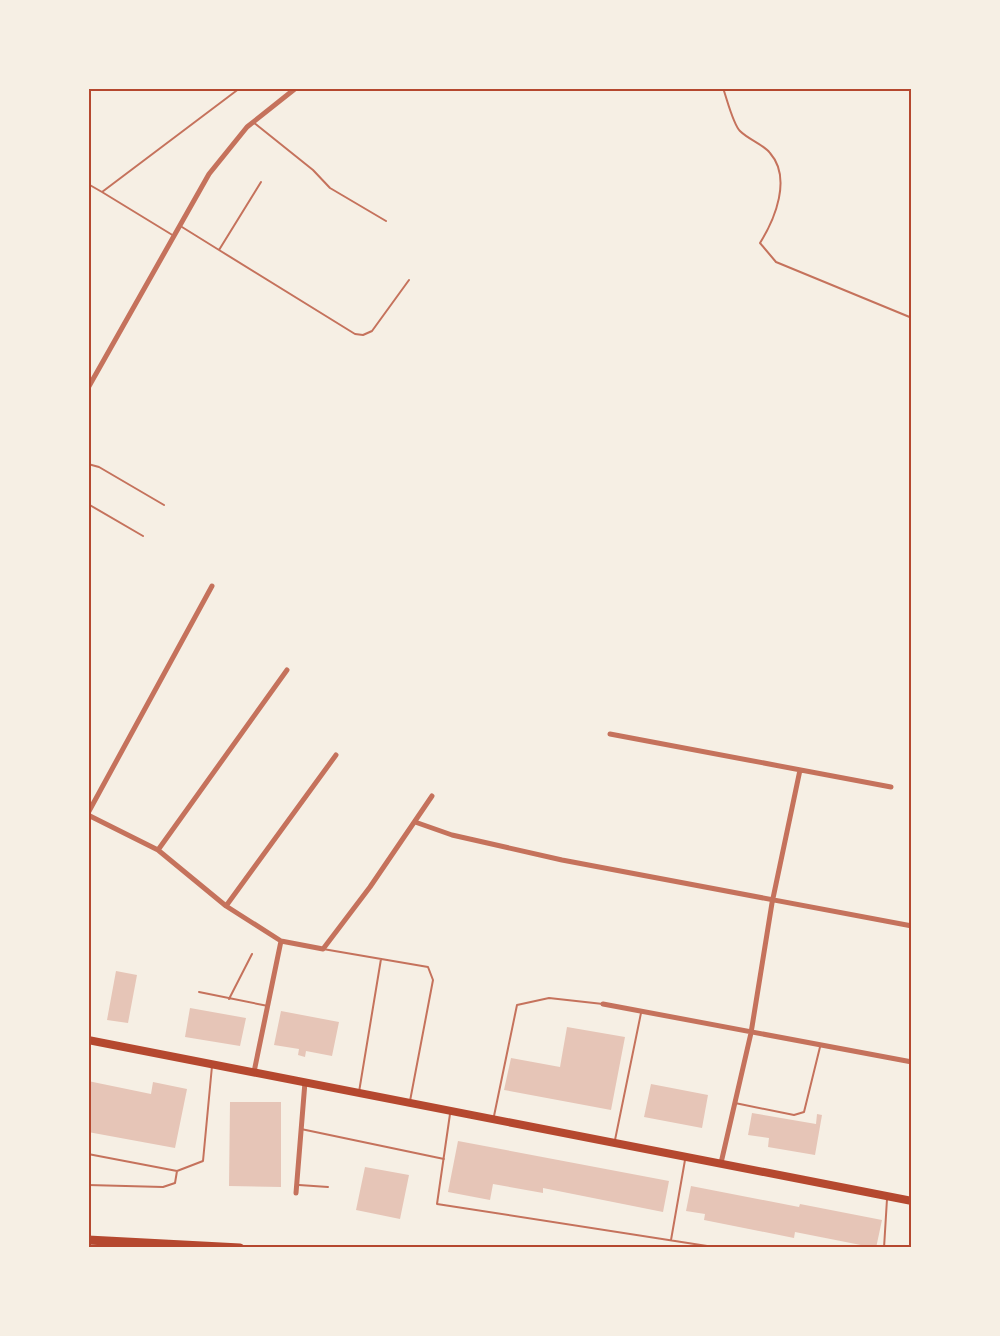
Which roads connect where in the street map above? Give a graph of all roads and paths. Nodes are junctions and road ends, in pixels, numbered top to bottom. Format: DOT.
graph roads {
  1 [pos="240,88"];
  2 [pos="296,88"];
  3 [pos="723,88"];
  4 [pos="253,122"];
  5 [pos="261,182"];
  6 [pos="88,184"];
  7 [pos="102,192"];
  8 [pos="386,221"];
  9 [pos="179,225"];
  10 [pos="174,236"];
  11 [pos="219,250"];
  12 [pos="409,280"];
  13 [pos="912,318"];
  14 [pos="88,388"];
  15 [pos="88,464"];
  16 [pos="88,504"];
  17 [pos="164,504"];
  18 [pos="143,536"];
  19 [pos="212,586"];
  20 [pos="286,670"];
  21 [pos="610,734"];
  22 [pos="336,755"];
  23 [pos="800,770"];
  24 [pos="891,787"];
  25 [pos="432,796"];
  26 [pos="88,814"];
  27 [pos="415,822"];
  28 [pos="158,850"];
  29 [pos="774,898"];
  30 [pos="226,906"];
  31 [pos="912,926"];
  32 [pos="281,941"];
  33 [pos="323,949"];
  34 [pos="252,954"];
  35 [pos="381,959"];
  36 [pos="199,992"];
  37 [pos="229,999"];
  38 [pos="603,1004"];
  39 [pos="268,1006"];
  40 [pos="642,1012"];
  41 [pos="751,1033"];
  42 [pos="88,1040"];
  43 [pos="820,1045"];
  44 [pos="912,1062"];
  45 [pos="212,1064"];
  46 [pos="254,1072"];
  47 [pos="305,1082"];
  48 [pos="359,1093"];
  49 [pos="410,1103"];
  50 [pos="735,1103"];
  51 [pos="451,1111"];
  52 [pos="494,1119"];
  53 [pos="301,1129"];
  54 [pos="615,1143"];
  55 [pos="88,1154"];
  56 [pos="685,1156"];
  57 [pos="444,1159"];
  58 [pos="721,1163"];
  59 [pos="177,1171"];
  60 [pos="88,1185"];
  61 [pos="296,1185"];
  62 [pos="328,1187"];
  63 [pos="296,1193"];
  64 [pos="888,1196"];
  65 [pos="912,1201"];
  66 [pos="88,1240"];
  67 [pos="671,1240"];
  68 [pos="240,1248"];
  69 [pos="720,1248"];
  70 [pos="884,1248"];
  1 -- 7 [label="lane"];
  2 -- 4 [label="street"];
  3 -- 13 [label="lane"];
  4 -- 8 [label="lane"];
  4 -- 9 [label="street"];
  5 -- 11 [label="lane"];
  6 -- 7 [label="lane"];
  7 -- 10 [label="lane"];
  9 -- 10 [label="street"];
  9 -- 11 [label="lane"];
  10 -- 14 [label="street"];
  11 -- 12 [label="lane"];
  15 -- 17 [label="lane"];
  16 -- 18 [label="lane"];
  19 -- 26 [label="street"];
  20 -- 28 [label="street"];
  21 -- 23 [label="street"];
  22 -- 30 [label="street"];
  23 -- 24 [label="street"];
  23 -- 29 [label="street"];
  25 -- 27 [label="street"];
  26 -- 28 [label="street"];
  27 -- 29 [label="street"];
  27 -- 33 [label="street"];
  28 -- 30 [label="street"];
  29 -- 31 [label="street"];
  29 -- 41 [label="street"];
  30 -- 32 [label="street"];
  32 -- 33 [label="street"];
  32 -- 39 [label="street"];
  33 -- 35 [label="lane"];
  34 -- 37 [label="lane"];
  35 -- 48 [label="lane"];
  35 -- 49 [label="lane"];
  36 -- 37 [label="lane"];
  37 -- 39 [label="lane"];
  38 -- 40 [label="street"];
  38 -- 52 [label="lane"];
  39 -- 46 [label="street"];
  40 -- 41 [label="street"];
  40 -- 54 [label="lane"];
  41 -- 43 [label="street"];
  41 -- 50 [label="street"];
  42 -- 45 [label="main road"];
  43 -- 44 [label="street"];
  43 -- 50 [label="lane"];
  45 -- 46 [label="main road"];
  45 -- 59 [label="lane"];
  46 -- 47 [label="main road"];
  47 -- 48 [label="main road"];
  47 -- 53 [label="street"];
  48 -- 49 [label="main road"];
  49 -- 51 [label="main road"];
  50 -- 58 [label="street"];
  51 -- 52 [label="main road"];
  51 -- 57 [label="lane"];
  52 -- 54 [label="main road"];
  53 -- 57 [label="lane"];
  53 -- 61 [label="street"];
  54 -- 56 [label="main road"];
  55 -- 59 [label="lane"];
  56 -- 58 [label="main road"];
  56 -- 67 [label="lane"];
  57 -- 67 [label="lane"];
  58 -- 64 [label="main road"];
  59 -- 60 [label="lane"];
  61 -- 62 [label="lane"];
  61 -- 63 [label="street"];
  64 -- 65 [label="main road"];
  64 -- 70 [label="lane"];
  66 -- 68 [label="highway"];
  67 -- 69 [label="lane"];
}
